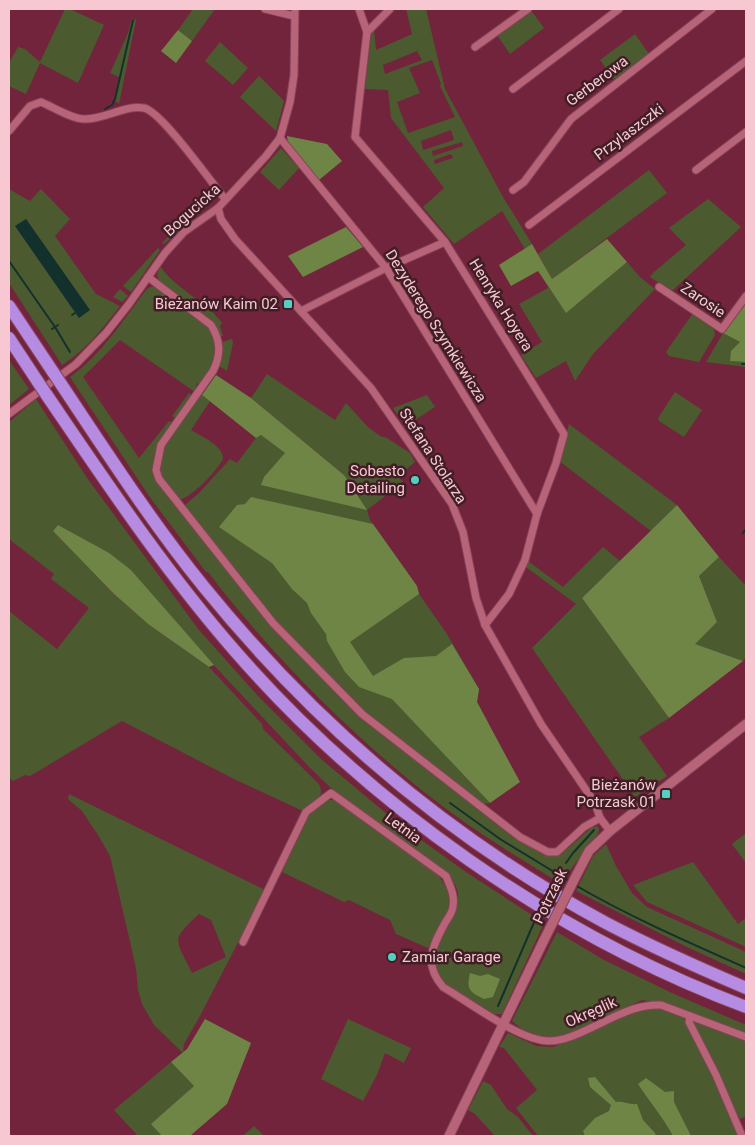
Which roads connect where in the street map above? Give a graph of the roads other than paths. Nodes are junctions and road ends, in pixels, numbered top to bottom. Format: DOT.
graph roads {
  1 [pos="266,9"];
  2 [pos="359,9"];
  3 [pos="390,9"];
  4 [pos="528,9"];
  5 [pos="619,9"];
  6 [pos="712,9"];
  7 [pos="295,12"];
  8 [pos="367,32"];
  9 [pos="475,47"];
  10 [pos="746,61"];
  11 [pos="513,89"];
  12 [pos="9,131"];
  13 [pos="746,132"];
  14 [pos="280,138"];
  15 [pos="696,170"];
  16 [pos="513,190"];
  17 [pos="225,199"];
  18 [pos="218,208"];
  19 [pos="529,224"];
  20 [pos="445,242"];
  21 [pos="386,268"];
  22 [pos="148,277"];
  23 [pos="659,287"];
  24 [pos="746,296"];
  25 [pos="9,306"];
  26 [pos="301,310"];
  27 [pos="9,338"];
  28 [pos="9,414"];
  29 [pos="537,514"];
  30 [pos="485,625"];
  31 [pos="746,724"];
  32 [pos="600,818"];
  33 [pos="610,831"];
  34 [pos="243,942"];
  35 [pos="746,988"];
  36 [pos="746,1007"];
  37 [pos="690,1016"];
  38 [pos="504,1024"];
  39 [pos="746,1037"];
  40 [pos="449,1136"];
  41 [pos="742,1136"];
  1 -- 7 [label="street"];
  2 -- 8 [label="street, Henryka Hoyera"];
  3 -- 8 [label="street"];
  4 -- 9 [label="street"];
  5 -- 11 [label="street"];
  6 -- 16 [label="street, Gerberowa"];
  7 -- 14 [label="street, Bogucicka"];
  8 -- 20 [label="street, Henryka Hoyera"];
  10 -- 19 [label="street, Przylaszczki"];
  12 -- 17 [label="street"];
  13 -- 15 [label="street"];
  14 -- 17 [label="street, Bogucicka"];
  14 -- 21 [label="street, Dezyderego Szymkiewicza"];
  17 -- 18 [label="street, Bogucicka"];
  18 -- 22 [label="street, Bogucicka"];
  18 -- 26 [label="street, Stefana Stolarza"];
  20 -- 21 [label="street"];
  20 -- 29 [label="street, Henryka Hoyera"];
  21 -- 26 [label="street"];
  21 -- 29 [label="street, Dezyderego Szymkiewicza"];
  22 -- 28 [label="street, Bogucicka"];
  22 -- 32 [label="street"];
  23 -- 24 [label="street, Zarosie"];
  25 -- 35 [label="highway, bridge"];
  26 -- 30 [label="street, Stefana Stolarza"];
  27 -- 36 [label="highway, bridge"];
  29 -- 30 [label="street, Henryka Hoyera"];
  30 -- 32 [label="street, Stefana Stolarza"];
  31 -- 33 [label="street, Potrzask"];
  32 -- 33 [label="street, Stefana Stolarza"];
  33 -- 38 [label="street, Potrzask, bridge"];
  34 -- 38 [label="street, Letnia"];
  37 -- 38 [label="street, Okręglik"];
  37 -- 39 [label="street, Okręglik"];
  37 -- 41 [label="street"];
  38 -- 40 [label="street, Potrzask"];
}
